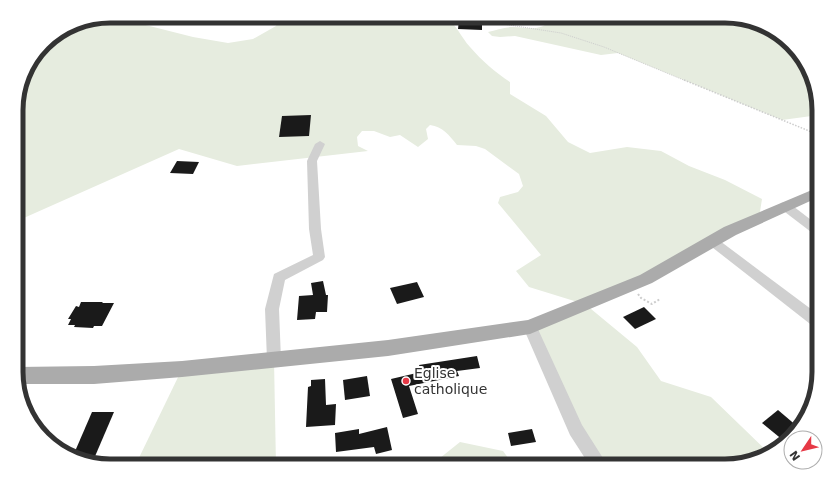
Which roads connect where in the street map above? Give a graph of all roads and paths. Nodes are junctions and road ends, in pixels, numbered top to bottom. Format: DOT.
graph roads {
  1 [pos="496,23"];
  2 [pos="812,132"];
  3 [pos="320,144"];
  4 [pos="812,194"];
  5 [pos="785,206"];
  6 [pos="812,227"];
  7 [pos="712,241"];
  8 [pos="631,285"];
  9 [pos="660,299"];
  10 [pos="812,318"];
  11 [pos="530,327"];
  12 [pos="274,360"];
  13 [pos="23,376"];
  14 [pos="595,459"];
  1 -- 2 [label="path"];
  3 -- 12 [label="street"];
  4 -- 5 [label="main road"];
  5 -- 6 [label="street"];
  5 -- 7 [label="main road"];
  7 -- 8 [label="main road"];
  7 -- 10 [label="street"];
  8 -- 9 [label="path"];
  8 -- 11 [label="main road"];
  11 -- 12 [label="main road"];
  11 -- 14 [label="street"];
  12 -- 13 [label="main road"];
}
